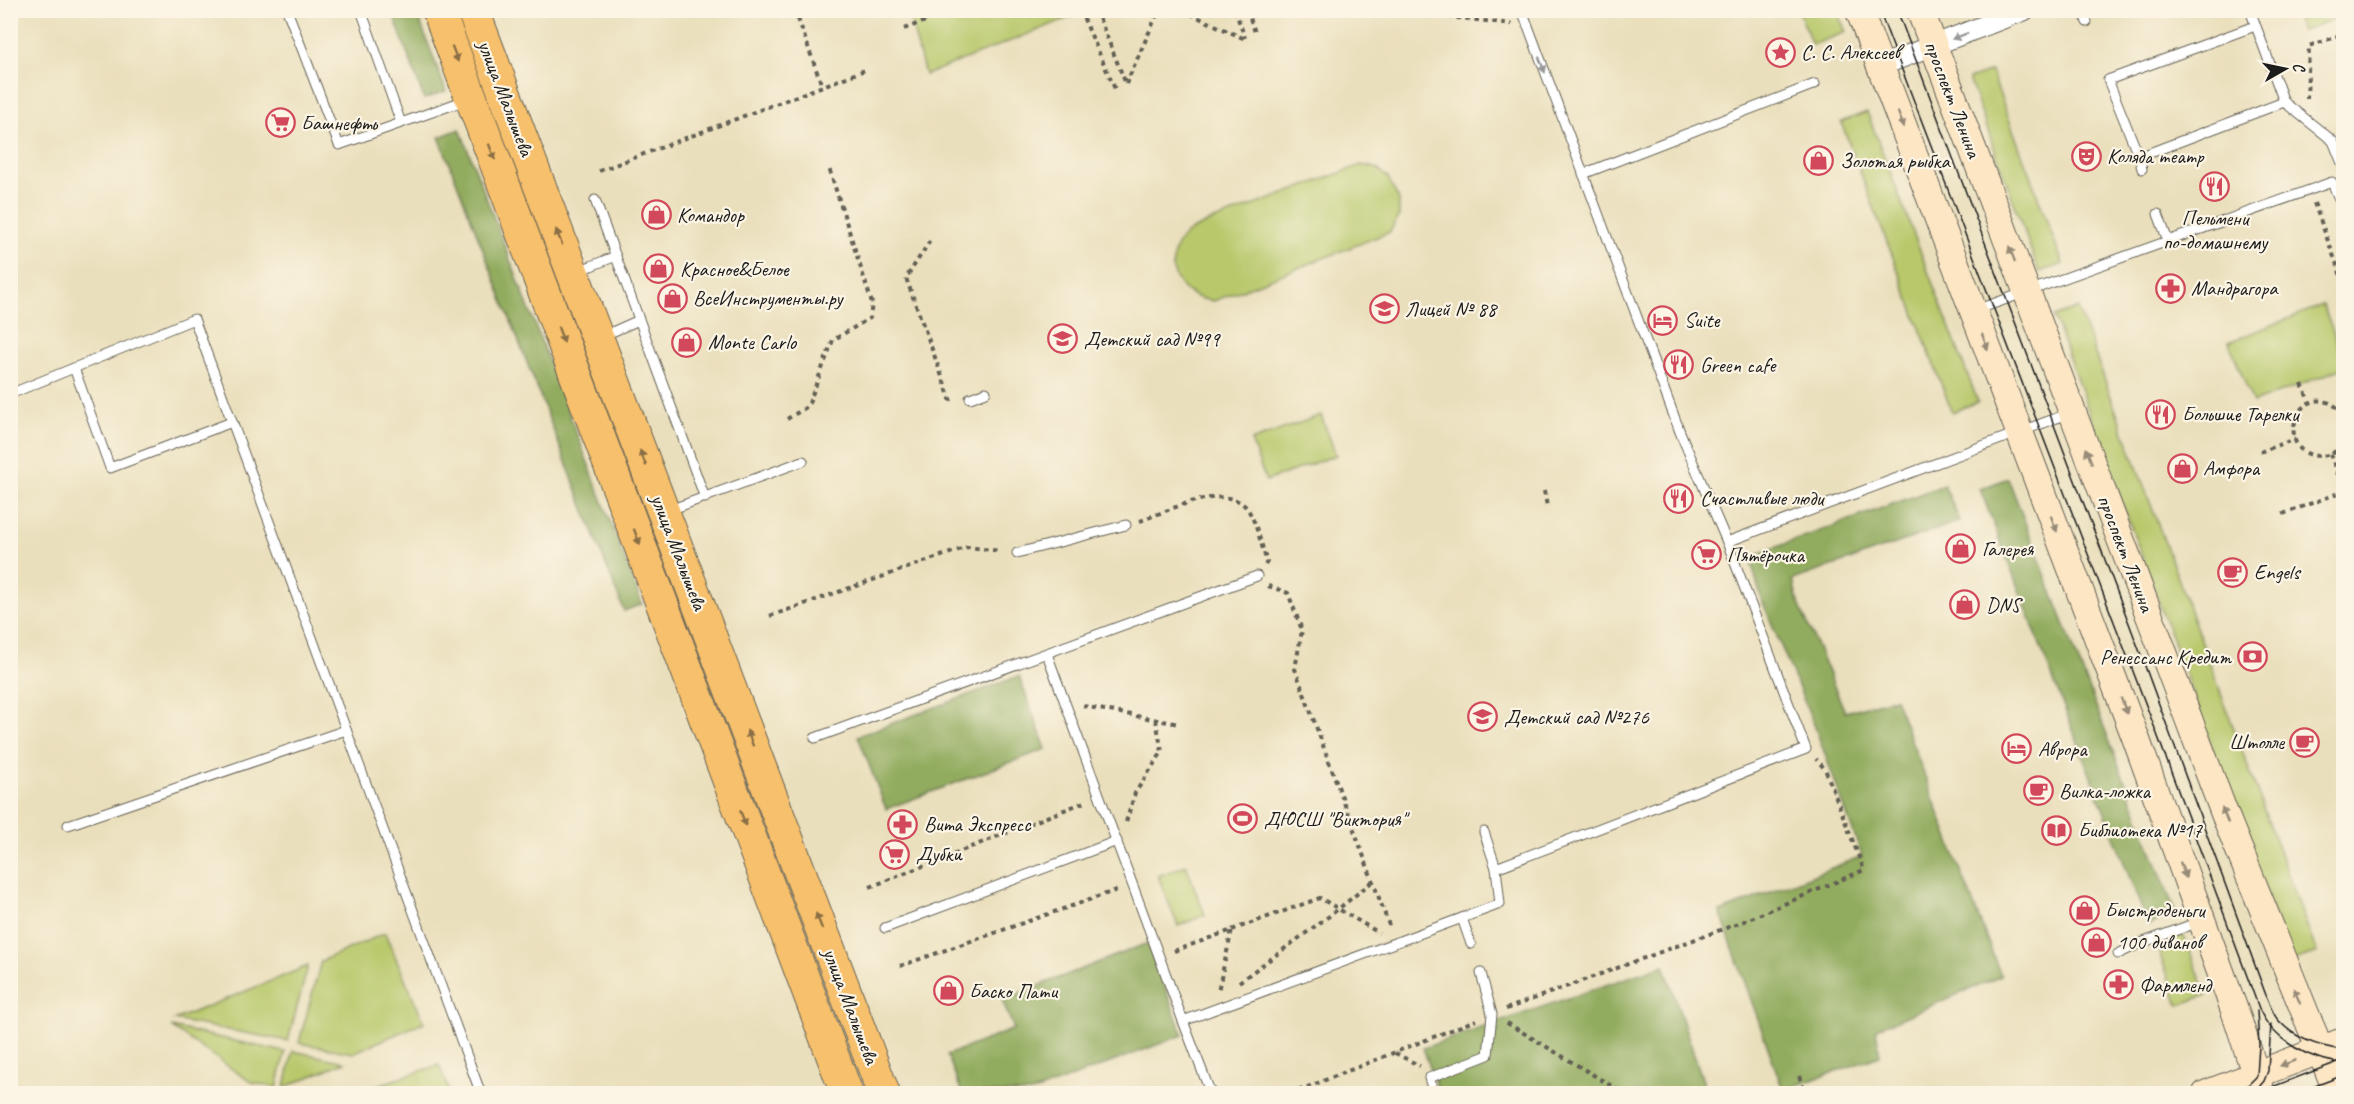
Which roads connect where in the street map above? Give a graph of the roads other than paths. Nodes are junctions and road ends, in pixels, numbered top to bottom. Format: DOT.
graph roads {
  1 [pos="287,10"];
  2 [pos="362,10"];
  3 [pos="438,10"];
  4 [pos="473,10"];
  5 [pos="1522,10"];
  6 [pos="1859,10"];
  7 [pos="1920,10"];
  8 [pos="2025,10"];
  9 [pos="2083,10"];
  10 [pos="2250,10"];
  11 [pos="2087,22"];
  12 [pos="2256,26"];
  13 [pos="1933,46"];
  14 [pos="1880,66"];
  15 [pos="2104,69"];
  16 [pos="2108,80"];
  17 [pos="1815,84"];
  18 [pos="472,98"];
  19 [pos="2284,102"];
  20 [pos="400,123"];
  21 [pos="2139,157"];
  22 [pos="2343,168"];
  23 [pos="2142,169"];
  24 [pos="1583,174"];
  25 [pos="595,200"];
  26 [pos="2343,211"];
  27 [pos="2158,214"];
  28 [pos="2168,241"];
  29 [pos="616,256"];
  30 [pos="573,273"];
  31 [pos="2027,292"];
  32 [pos="1974,311"];
  33 [pos="639,320"];
  34 [pos="598,339"];
  35 [pos="74,368"];
  36 [pos="986,392"];
  37 [pos="10,394"];
  38 [pos="970,398"];
  39 [pos="2072,412"];
  40 [pos="232,422"];
  41 [pos="2019,432"];
  42 [pos="803,460"];
  43 [pos="705,498"];
  44 [pos="664,513"];
  45 [pos="1126,525"];
  46 [pos="1727,542"];
  47 [pos="1017,553"];
  48 [pos="1257,576"];
  49 [pos="1047,654"];
  50 [pos="346,730"];
  51 [pos="815,738"];
  52 [pos="68,825"];
  53 [pos="1484,832"];
  54 [pos="1117,841"];
  55 [pos="1496,868"];
  56 [pos="1462,918"];
  57 [pos="2201,921"];
  58 [pos="885,928"];
  59 [pos="1471,944"];
  60 [pos="2118,954"];
  61 [pos="1481,974"];
  62 [pos="1183,1021"];
  63 [pos="2331,1046"];
  64 [pos="2260,1084"];
  65 [pos="481,1094"];
  66 [pos="846,1094"];
  67 [pos="884,1094"];
  68 [pos="1211,1094"];
  69 [pos="1434,1094"];
  70 [pos="2206,1094"];
  71 [pos="2338,1094"];
  1 -- 20 [label="lane"];
  2 -- 20 [label="lane"];
  3 -- 18 [label="main road, улица Малышева, one-way"];
  30 -- 4 [label="main road, улица Малышева, one-way"];
  5 -- 24 [label="lane, one-way"];
  6 -- 14 [label="main road"];
  7 -- 13 [label="main road, проспект Ленина"];
  8 -- 13 [label="street, one-way"];
  9 -- 11 [label="lane"];
  10 -- 12 [label="lane"];
  12 -- 16 [label="lane"];
  12 -- 19 [label="lane"];
  13 -- 14 [label="street"];
  31 -- 13 [label="main road, проспект Ленина, one-way"];
  14 -- 32 [label="main road, one-way"];
  15 -- 16 [label="lane"];
  16 -- 21 [label="lane"];
  17 -- 24 [label="lane"];
  18 -- 20 [label="lane"];
  18 -- 66 [label="main road, улица Малышева, one-way"];
  19 -- 21 [label="lane"];
  19 -- 22 [label="lane"];
  21 -- 23 [label="lane"];
  24 -- 46 [label="lane"];
  25 -- 29 [label="lane"];
  26 -- 28 [label="lane"];
  27 -- 28 [label="lane"];
  28 -- 31 [label="lane"];
  29 -- 30 [label="lane"];
  29 -- 33 [label="lane"];
  30 -- 34 [label="main road, улица Малышева"];
  31 -- 32 [label="lane"];
  31 -- 39 [label="main road, проспект Ленина"];
  32 -- 41 [label="main road, one-way"];
  33 -- 34 [label="lane"];
  33 -- 43 [label="lane"];
  44 -- 34 [label="main road, улица Малышева, one-way"];
  35 -- 37 [label="lane"];
  35 -- 40 [label="lane"];
  35 -- 40 [label="lane"];
  36 -- 38 [label="lane"];
  39 -- 41 [label="lane"];
  63 -- 39 [label="main road, проспект Ленина, one-way"];
  40 -- 50 [label="lane"];
  41 -- 46 [label="lane"];
  41 -- 57 [label="main road, one-way"];
  42 -- 43 [label="lane"];
  43 -- 44 [label="lane"];
  67 -- 44 [label="main road, улица Малышева, one-way"];
  45 -- 47 [label="lane"];
  46 -- 55 [label="lane"];
  48 -- 49 [label="lane"];
  49 -- 51 [label="lane"];
  49 -- 54 [label="lane"];
  50 -- 52 [label="lane"];
  50 -- 65 [label="lane"];
  53 -- 55 [label="lane"];
  54 -- 58 [label="lane"];
  54 -- 62 [label="lane"];
  55 -- 56 [label="lane"];
  56 -- 59 [label="lane"];
  56 -- 62 [label="lane"];
  57 -- 60 [label="lane"];
  57 -- 64 [label="main road"];
  61 -- 69 [label="lane"];
  62 -- 68 [label="lane"];
  63 -- 64 [label="main road, one-way"];
  63 -- 71 [label="main road, проспект Ленина"];
  64 -- 70 [label="main road"];
}
